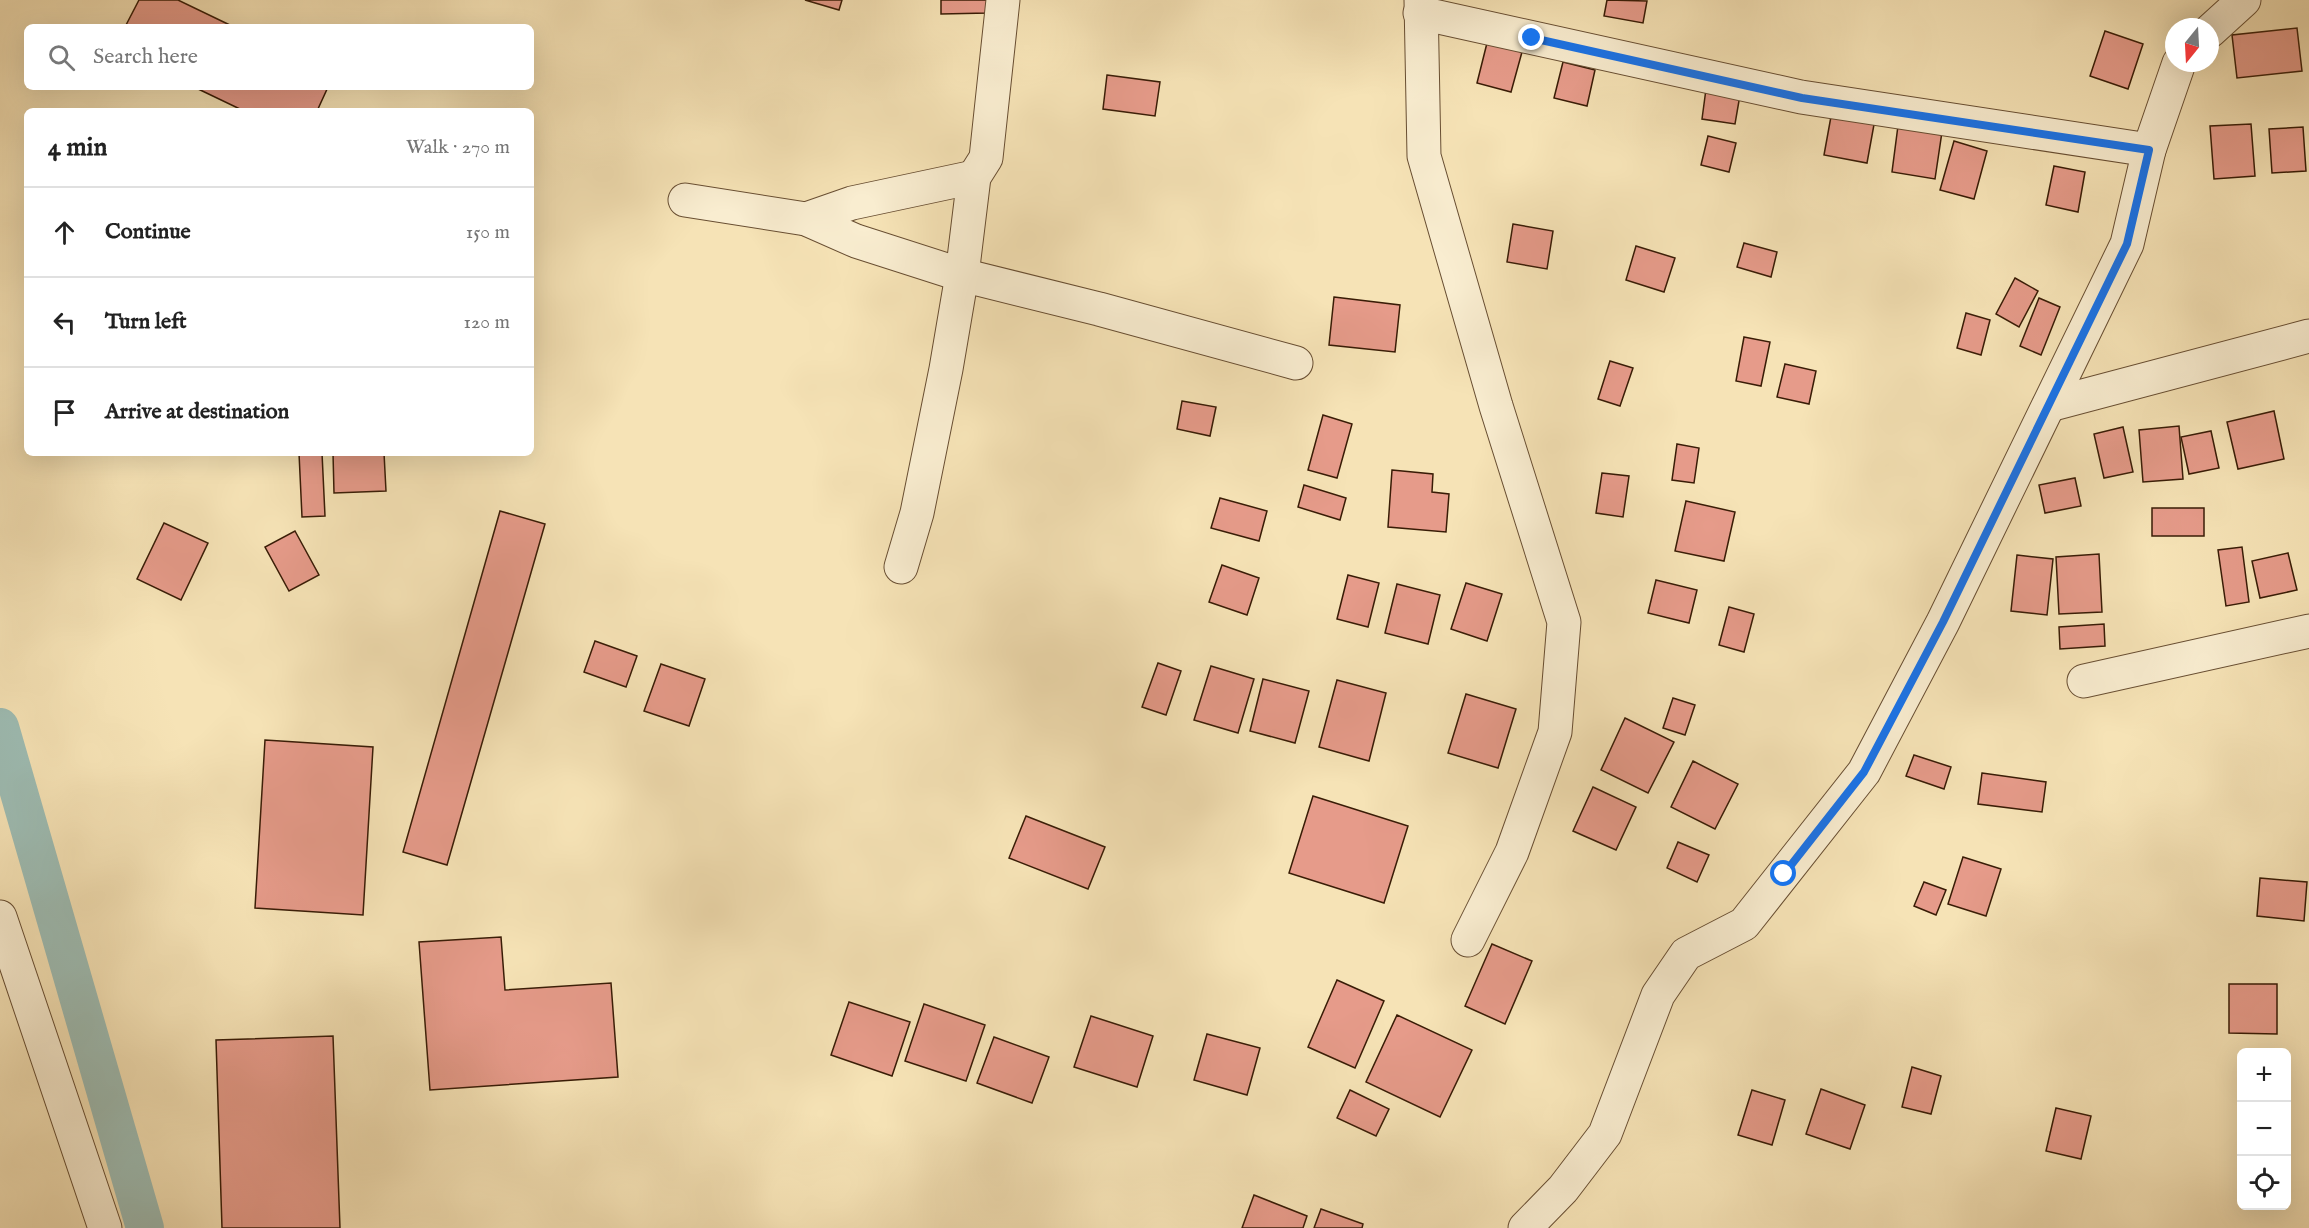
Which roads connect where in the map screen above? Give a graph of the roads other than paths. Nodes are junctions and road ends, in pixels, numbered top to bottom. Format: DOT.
graph roads {
  1 [pos="1003,0"];
  2 [pos="2244,0"];
  3 [pos="1421,6"];
  4 [pos="2219,23"];
  5 [pos="2176,72"];
  6 [pos="2149,150"];
  7 [pos="974,177"];
  8 [pos="685,200"];
  9 [pos="806,219"];
  10 [pos="962,275"];
  11 [pos="2309,336"];
  12 [pos="1296,363"];
  13 [pos="2049,405"];
  14 [pos="901,567"];
  15 [pos="2309,631"];
  16 [pos="2084,681"];
  17 [pos="0,917"];
  18 [pos="1468,940"];
  19 [pos="105,1228"];
  20 [pos="1525,1228"];
  1 -- 7 [label="street"];
  2 -- 4 [label="street"];
  3 -- 6 [label="street"];
  3 -- 18 [label="street"];
  5 -- 6 [label="street"];
  6 -- 13 [label="street"];
  7 -- 9 [label="street"];
  7 -- 10 [label="street"];
  8 -- 9 [label="street"];
  9 -- 10 [label="street"];
  10 -- 12 [label="street"];
  10 -- 14 [label="street"];
  11 -- 13 [label="street"];
  13 -- 20 [label="street"];
  15 -- 16 [label="street"];
  17 -- 19 [label="street"];
}
